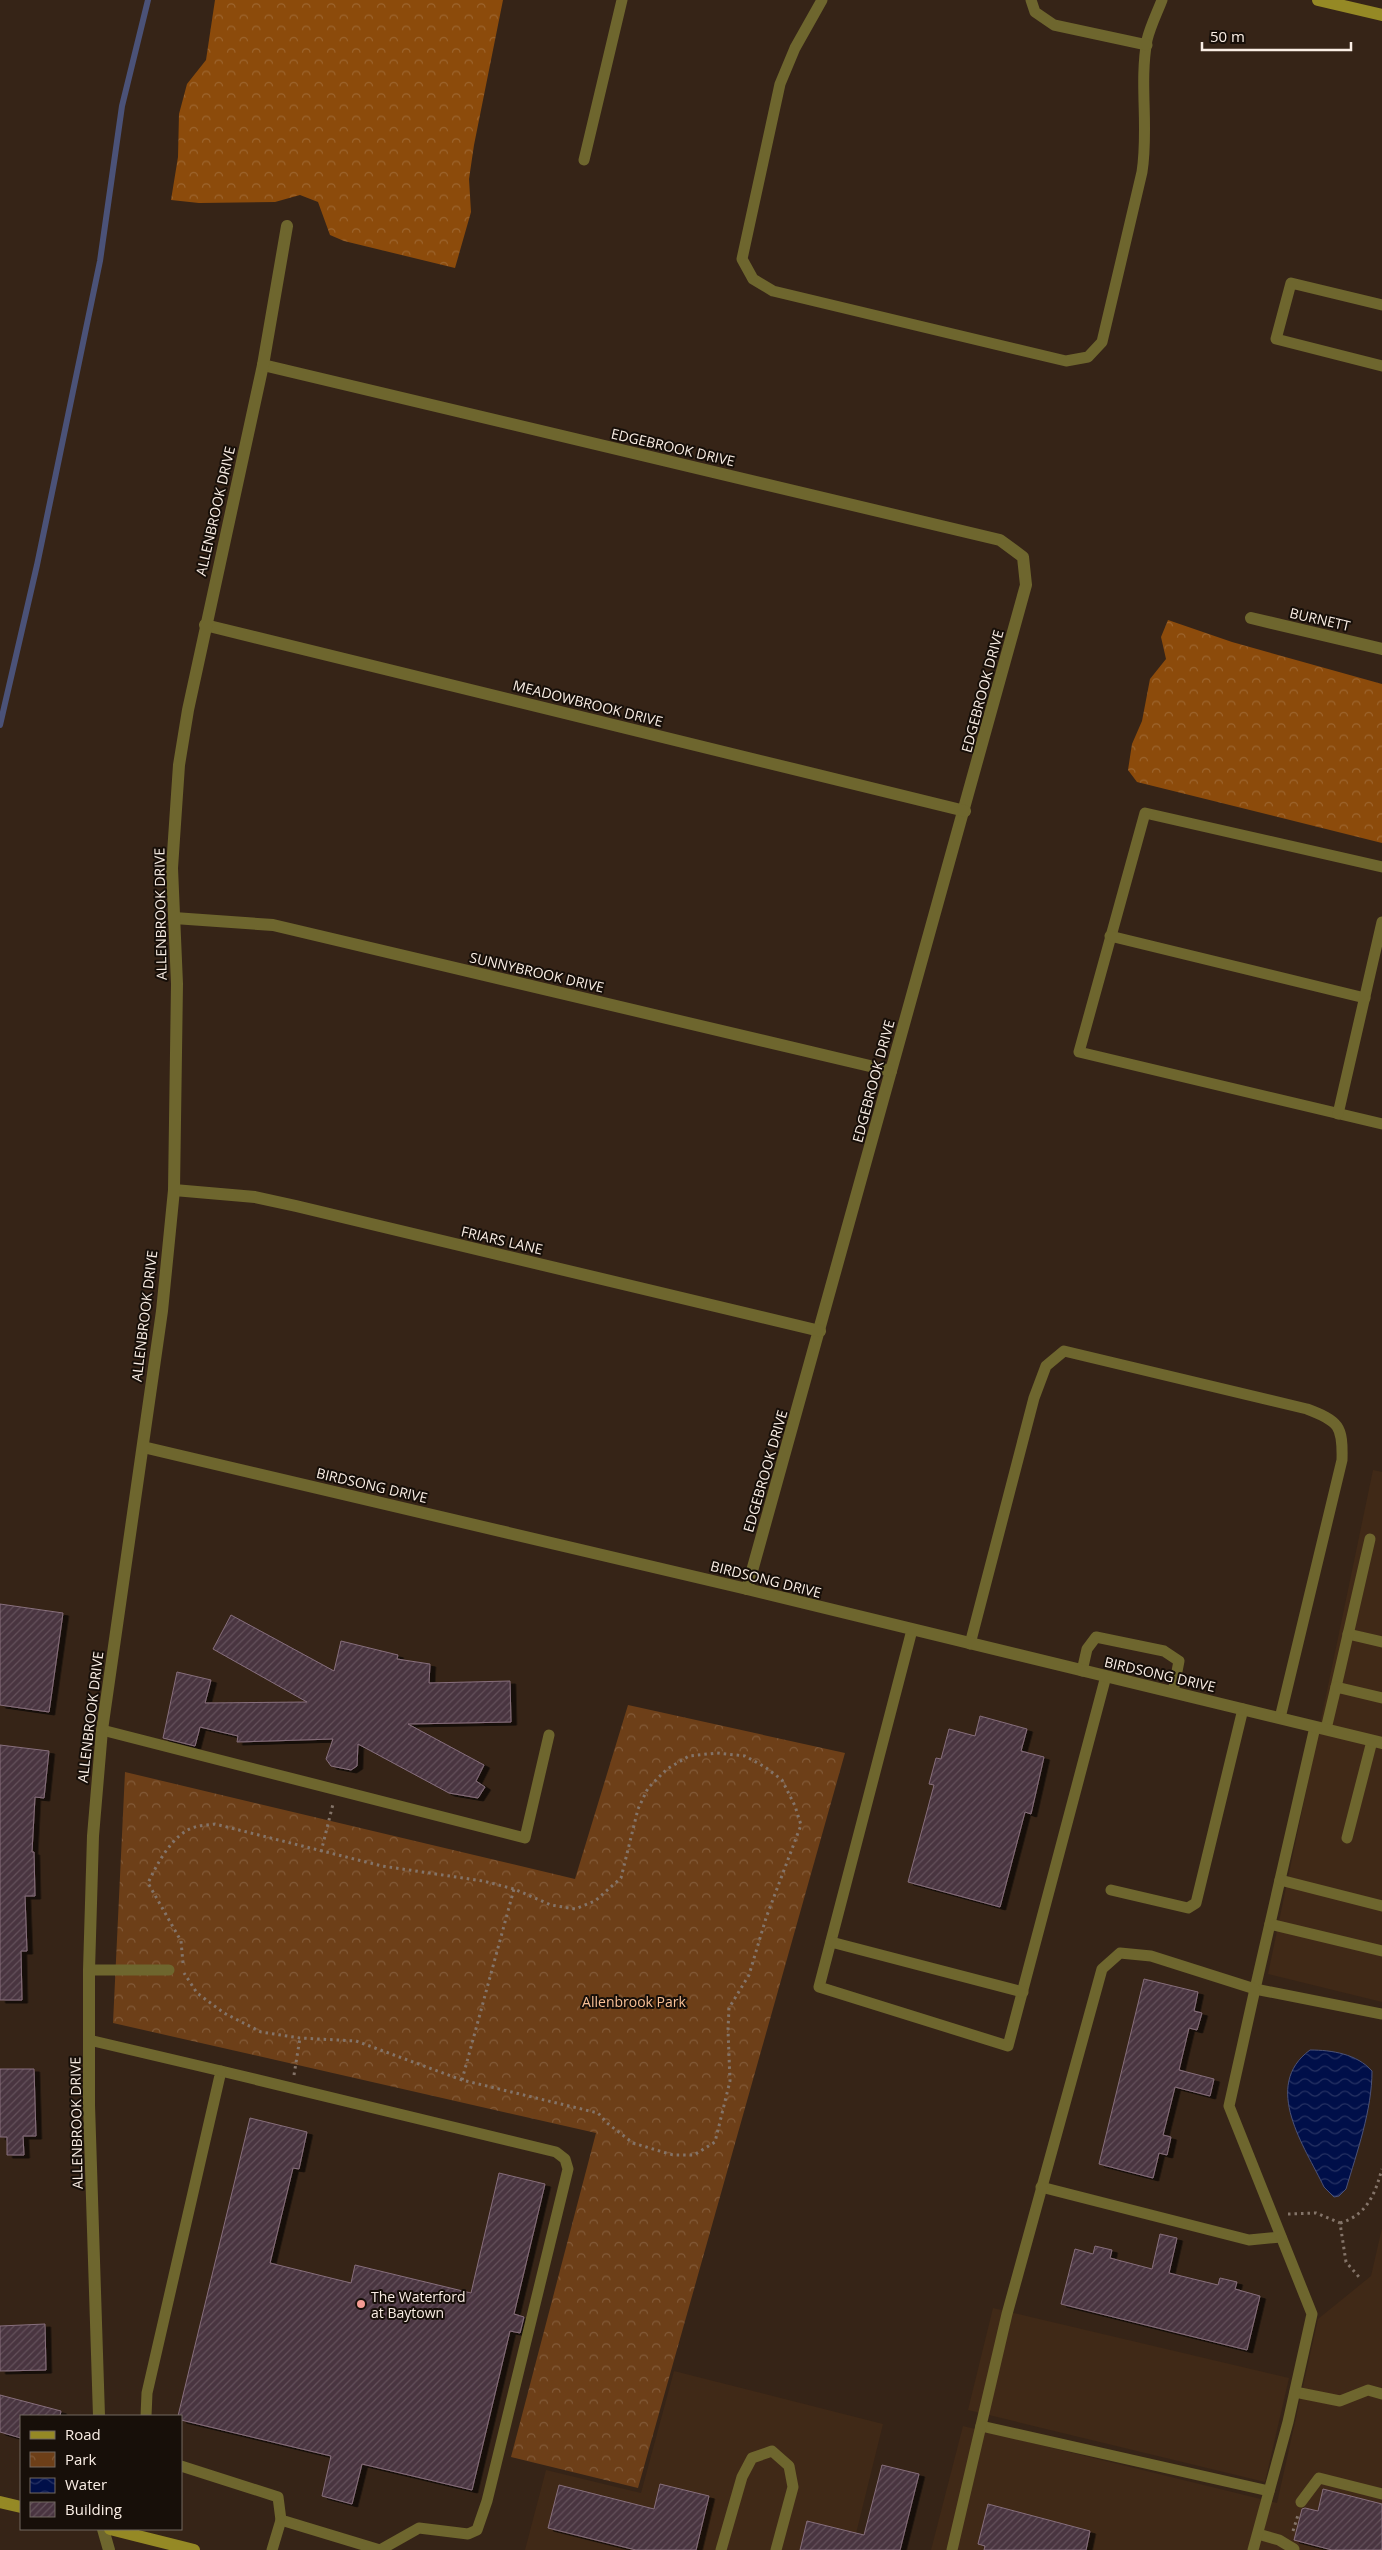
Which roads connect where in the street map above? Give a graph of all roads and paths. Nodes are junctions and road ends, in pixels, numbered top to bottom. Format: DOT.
graph roads {
  1 [pos="622,0"];
  2 [pos="822,0"];
  3 [pos="1032,0"];
  4 [pos="1162,0"];
  5 [pos="1318,0"];
  6 [pos="1382,15"];
  7 [pos="1147,45"];
  8 [pos="584,160"];
  9 [pos="286,226"];
  10 [pos="1382,305"];
  11 [pos="263,364"];
  12 [pos="1382,366"];
  13 [pos="1251,618"];
  14 [pos="205,625"];
  15 [pos="1382,648"];
  16 [pos="965,811"];
  17 [pos="1382,867"];
  18 [pos="174,918"];
  19 [pos="1382,922"];
  20 [pos="1110,936"];
  21 [pos="1365,998"];
  22 [pos="891,1071"];
  23 [pos="1338,1114"];
  24 [pos="1382,1124"];
  25 [pos="174,1190"];
  26 [pos="820,1331"];
  27 [pos="143,1447"];
  28 [pos="1370,1539"];
  29 [pos="748,1589"];
  30 [pos="912,1630"];
  31 [pos="1348,1634"];
  32 [pos="1382,1642"];
  33 [pos="970,1644"];
  34 [pos="1082,1671"];
  35 [pos="1106,1676"];
  36 [pos="1336,1687"];
  37 [pos="1173,1692"];
  38 [pos="1382,1698"];
  39 [pos="1243,1709"];
  40 [pos="1280,1718"];
  41 [pos="1320,1728"];
  42 [pos="102,1730"];
  43 [pos="549,1735"];
  44 [pos="1377,1742"];
  45 [pos="337,1790"];
  46 [pos="1347,1838"];
  47 [pos="321,1852"];
  48 [pos="1280,1880"];
  49 [pos="514,1889"];
  50 [pos="1111,1890"];
  51 [pos="1382,1906"];
  52 [pos="1270,1924"];
  53 [pos="831,1942"];
  54 [pos="1382,1952"];
  55 [pos="89,1970"];
  56 [pos="169,1970"];
  57 [pos="184,1972"];
  58 [pos="1255,1989"];
  59 [pos="1023,1992"];
  60 [pos="1382,2014"];
  61 [pos="300,2038"];
  62 [pos="89,2040"];
  63 [pos="221,2071"];
  64 [pos="462,2080"];
  65 [pos="291,2090"];
  66 [pos="1382,2169"];
  67 [pos="1042,2187"];
  68 [pos="1274,2218"];
  69 [pos="1340,2223"];
  70 [pos="1281,2237"];
  71 [pos="1359,2277"];
  72 [pos="1295,2392"];
  73 [pos="1382,2394"];
  74 [pos="99,2415"];
  75 [pos="146,2415"];
  76 [pos="980,2426"];
  77 [pos="182,2466"];
  78 [pos="1269,2491"];
  79 [pos="1382,2494"];
  80 [pos="0,2502"];
  81 [pos="1302,2502"];
  82 [pos="20,2507"];
  83 [pos="281,2520"];
  84 [pos="103,2530"];
  85 [pos="114,2530"];
  86 [pos="1258,2534"];
  87 [pos="1293,2549"];
  88 [pos="110,2550"];
  89 [pos="194,2550"];
  90 [pos="272,2550"];
  91 [pos="380,2550"];
  92 [pos="721,2550"];
  93 [pos="776,2550"];
  94 [pos="952,2550"];
  95 [pos="1253,2550"];
  1 -- 8 [label="lane"];
  2 -- 7 [label="lane"];
  3 -- 7 [label="lane"];
  4 -- 7 [label="lane"];
  5 -- 6 [label="main road"];
  9 -- 11 [label="street, ALLENBROOK DRIVE"];
  10 -- 12 [label="lane"];
  11 -- 14 [label="street, ALLENBROOK DRIVE"];
  11 -- 16 [label="street, EDGEBROOK DRIVE"];
  13 -- 15 [label="street, BURNETT"];
  14 -- 16 [label="street, MEADOWBROOK DRIVE"];
  14 -- 18 [label="street, ALLENBROOK DRIVE"];
  16 -- 22 [label="street, EDGEBROOK DRIVE"];
  17 -- 20 [label="lane"];
  18 -- 22 [label="street, SUNNYBROOK DRIVE"];
  18 -- 25 [label="street, ALLENBROOK DRIVE"];
  19 -- 21 [label="lane"];
  20 -- 21 [label="lane"];
  20 -- 23 [label="lane"];
  21 -- 23 [label="lane"];
  22 -- 26 [label="street, EDGEBROOK DRIVE"];
  23 -- 24 [label="lane"];
  25 -- 26 [label="street, FRIARS LANE"];
  25 -- 27 [label="street, ALLENBROOK DRIVE"];
  26 -- 29 [label="street, EDGEBROOK DRIVE"];
  27 -- 29 [label="street, BIRDSONG DRIVE"];
  27 -- 42 [label="street, ALLENBROOK DRIVE"];
  28 -- 31 [label="lane"];
  29 -- 30 [label="street, BIRDSONG DRIVE"];
  30 -- 33 [label="street, BIRDSONG DRIVE"];
  30 -- 53 [label="lane"];
  31 -- 32 [label="lane"];
  31 -- 36 [label="lane"];
  33 -- 34 [label="street, BIRDSONG DRIVE"];
  33 -- 40 [label="lane"];
  34 -- 35 [label="street, BIRDSONG DRIVE"];
  34 -- 37 [label="lane"];
  35 -- 37 [label="street, BIRDSONG DRIVE"];
  35 -- 59 [label="lane"];
  36 -- 38 [label="lane"];
  36 -- 41 [label="lane"];
  37 -- 39 [label="street, BIRDSONG DRIVE"];
  39 -- 40 [label="street, BIRDSONG DRIVE"];
  39 -- 50 [label="lane"];
  40 -- 41 [label="street, BIRDSONG DRIVE"];
  41 -- 44 [label="street, BIRDSONG DRIVE"];
  41 -- 48 [label="lane"];
  42 -- 45 [label="lane"];
  42 -- 55 [label="street, ALLENBROOK DRIVE"];
  43 -- 45 [label="lane"];
  44 -- 46 [label="lane"];
  45 -- 47 [label="path"];
  47 -- 49 [label="path"];
  47 -- 57 [label="path"];
  48 -- 51 [label="lane"];
  48 -- 52 [label="lane"];
  49 -- 64 [label="path"];
  49 -- 64 [label="path"];
  52 -- 54 [label="lane"];
  52 -- 58 [label="lane"];
  53 -- 59 [label="lane"];
  53 -- 59 [label="lane"];
  55 -- 56 [label="lane"];
  55 -- 62 [label="street, ALLENBROOK DRIVE"];
  56 -- 57 [label="path"];
  57 -- 61 [label="path"];
  58 -- 60 [label="lane"];
  58 -- 67 [label="lane"];
  58 -- 68 [label="lane"];
  61 -- 64 [label="path"];
  61 -- 65 [label="path"];
  62 -- 63 [label="lane"];
  62 -- 74 [label="street, ALLENBROOK DRIVE"];
  63 -- 65 [label="lane"];
  63 -- 75 [label="lane"];
  65 -- 91 [label="lane"];
  66 -- 69 [label="path"];
  67 -- 70 [label="lane"];
  67 -- 76 [label="lane"];
  68 -- 69 [label="path"];
  68 -- 70 [label="lane"];
  69 -- 71 [label="path"];
  70 -- 72 [label="lane"];
  72 -- 73 [label="lane"];
  72 -- 78 [label="lane"];
  76 -- 78 [label="lane"];
  76 -- 94 [label="lane"];
  77 -- 83 [label="lane"];
  78 -- 86 [label="lane"];
  79 -- 81 [label="lane"];
  80 -- 82 [label="main road"];
  81 -- 87 [label="path"];
  83 -- 90 [label="lane"];
  83 -- 91 [label="lane"];
  84 -- 88 [label="street"];
  85 -- 89 [label="main road"];
  86 -- 87 [label="lane"];
  86 -- 95 [label="lane"];
  92 -- 93 [label="lane"];
}
